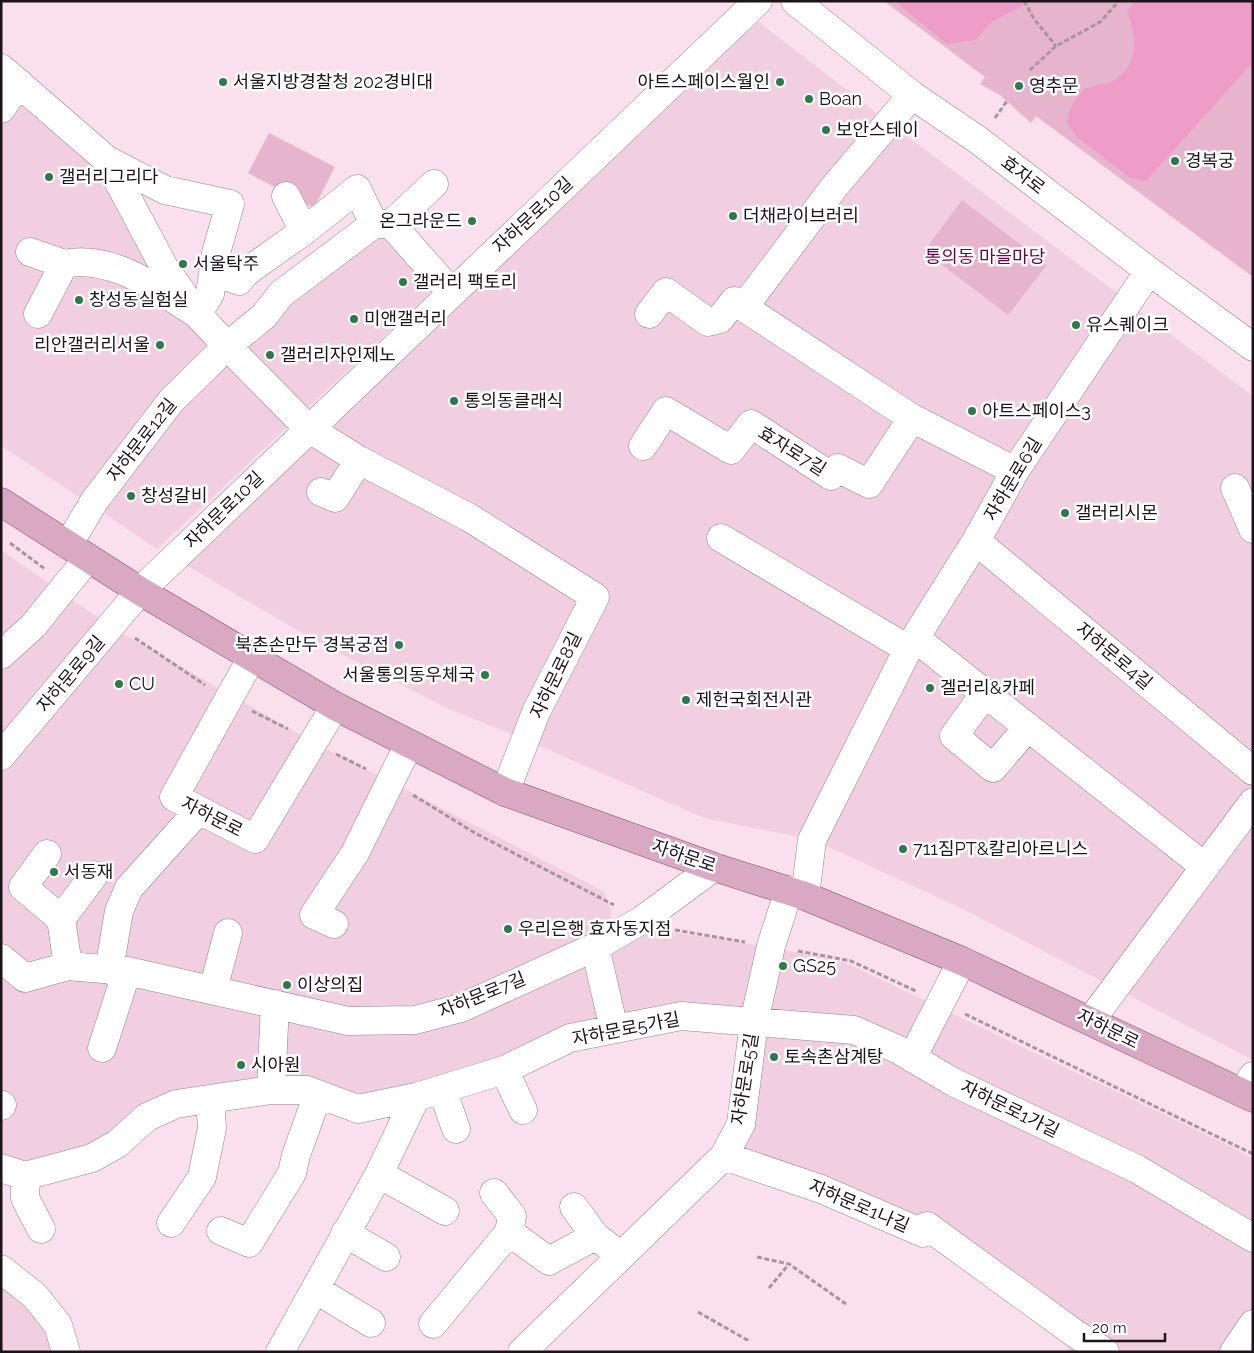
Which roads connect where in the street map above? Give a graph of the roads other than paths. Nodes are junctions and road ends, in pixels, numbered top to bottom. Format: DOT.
graph roads {
  1 [pos="758,1"];
  2 [pos="795,1"];
  3 [pos="10,76"];
  4 [pos="912,95"];
  5 [pos="1,109"];
  6 [pos="107,160"];
  7 [pos="434,184"];
  8 [pos="286,196"];
  9 [pos="383,224"];
  10 [pos="304,231"];
  11 [pos="30,252"];
  12 [pos="64,264"];
  13 [pos="1148,271"];
  14 [pos="215,272"];
  15 [pos="452,292"];
  16 [pos="744,307"];
  17 [pos="38,314"];
  18 [pos="197,314"];
  19 [pos="648,314"];
  20 [pos="227,346"];
  21 [pos="1253,347"];
  22 [pos="912,418"];
  23 [pos="308,428"];
  24 [pos="643,446"];
  25 [pos="359,460"];
  26 [pos="1015,471"];
  27 [pos="1235,488"];
  28 [pos="321,492"];
  29 [pos="1,502"];
  30 [pos="1253,529"];
  31 [pos="721,538"];
  32 [pos="976,541"];
  33 [pos="78,552"];
  34 [pos="140,591"];
  35 [pos="912,644"];
  36 [pos="1,655"];
  37 [pos="252,657"];
  38 [pos="985,693"];
  39 [pos="335,706"];
  40 [pos="1028,727"];
  41 [pos="409,744"];
  42 [pos="1,756"];
  43 [pos="1253,771"];
  44 [pos="506,792"];
  45 [pos="1253,802"];
  46 [pos="199,810"];
  47 [pos="47,854"];
  48 [pos="714,867"];
  49 [pos="1205,867"];
  50 [pos="94,875"];
  51 [pos="797,893"];
  52 [pos="61,920"];
  53 [pos="334,924"];
  54 [pos="228,933"];
  55 [pos="595,947"];
  56 [pos="1,958"];
  57 [pos="962,961"];
  58 [pos="68,966"];
  59 [pos="118,971"];
  60 [pos="212,990"];
  61 [pos="275,1004"];
  62 [pos="1091,1020"];
  63 [pos="754,1022"];
  64 [pos="614,1029"];
  65 [pos="102,1048"];
  66 [pos="912,1058"];
  67 [pos="504,1070"];
  68 [pos="442,1089"];
  69 [pos="1249,1089"];
  70 [pos="271,1090"];
  71 [pos="318,1094"];
  72 [pos="416,1098"];
  73 [pos="210,1099"];
  74 [pos="523,1110"];
  75 [pos="456,1129"];
  76 [pos="724,1156"];
  77 [pos="13,1172"];
  78 [pos="379,1174"];
  79 [pos="494,1193"];
  80 [pos="574,1207"];
  81 [pos="445,1211"];
  82 [pos="171,1223"];
  83 [pos="41,1229"];
  84 [pos="221,1231"];
  85 [pos="508,1232"];
  86 [pos="346,1233"];
  87 [pos="595,1236"];
  88 [pos="1253,1238"];
  89 [pos="621,1256"];
  90 [pos="386,1257"];
  91 [pos="1,1269"];
  92 [pos="315,1289"];
  93 [pos="371,1323"];
  94 [pos="433,1324"];
  95 [pos="1253,1324"];
  96 [pos="1072,1344"];
  97 [pos="66,1352"];
  98 [pos="280,1352"];
  99 [pos="522,1352"];
  100 [pos="1105,1352"];
  101 [pos="1234,1352"];
  1 -- 15 [label="street, 자하문로10길"];
  2 -- 4 [label="street, 효자로"];
  3 -- 5 [label="street"];
  3 -- 6 [label="street"];
  4 -- 13 [label="street, 효자로"];
  4 -- 16 [label="street"];
  6 -- 14 [label="street"];
  6 -- 18 [label="street"];
  7 -- 9 [label="street, 자하문로12길"];
  8 -- 10 [label="street"];
  9 -- 10 [label="street"];
  9 -- 15 [label="street"];
  9 -- 20 [label="street, 자하문로12길"];
  10 -- 14 [label="street"];
  11 -- 12 [label="street"];
  12 -- 17 [label="street"];
  12 -- 18 [label="street"];
  13 -- 21 [label="street, 효자로"];
  13 -- 26 [label="street, 자하문로6길"];
  14 -- 18 [label="street"];
  15 -- 23 [label="street, 자하문로10길"];
  16 -- 19 [label="street"];
  16 -- 22 [label="street"];
  18 -- 20 [label="street"];
  20 -- 23 [label="street"];
  20 -- 33 [label="street, 자하문로12길"];
  22 -- 24 [label="street, 효자로7길"];
  22 -- 26 [label="street"];
  23 -- 25 [label="street"];
  23 -- 34 [label="street, 자하문로10길"];
  25 -- 28 [label="street"];
  25 -- 44 [label="street, 자하문로8길"];
  26 -- 32 [label="street, 자하문로6길"];
  27 -- 30 [label="street"];
  29 -- 33 [label="main road, 자하문로"];
  31 -- 35 [label="street"];
  32 -- 35 [label="street, 자하문로6길"];
  32 -- 43 [label="street, 자하문로4길"];
  33 -- 34 [label="main road, 자하문로"];
  33 -- 36 [label="street, 자하문로12길"];
  34 -- 37 [label="main road, 자하문로"];
  34 -- 42 [label="street, 자하문로9길"];
  35 -- 38 [label="street"];
  35 -- 51 [label="street, 자하문로6길"];
  37 -- 39 [label="main road, 자하문로"];
  37 -- 46 [label="street, 자하문로"];
  38 -- 40 [label="street"];
  38 -- 40 [label="street"];
  39 -- 41 [label="main road, 자하문로"];
  39 -- 46 [label="street, 자하문로"];
  40 -- 49 [label="street"];
  41 -- 44 [label="main road, 자하문로"];
  41 -- 53 [label="street"];
  44 -- 48 [label="main road, 자하문로"];
  45 -- 49 [label="street"];
  46 -- 59 [label="street"];
  47 -- 52 [label="street"];
  48 -- 51 [label="main road, 자하문로"];
  48 -- 55 [label="street, 자하문로7길"];
  49 -- 62 [label="street"];
  50 -- 52 [label="street"];
  51 -- 57 [label="main road, 자하문로"];
  51 -- 63 [label="street, 자하문로5길"];
  52 -- 58 [label="street"];
  54 -- 60 [label="street"];
  55 -- 61 [label="street, 자하문로7길"];
  55 -- 64 [label="street"];
  56 -- 58 [label="street, 자하문로7길"];
  57 -- 62 [label="main road, 자하문로"];
  57 -- 66 [label="street"];
  58 -- 59 [label="street, 자하문로7길"];
  59 -- 60 [label="street, 자하문로7길"];
  59 -- 65 [label="street"];
  60 -- 61 [label="street, 자하문로7길"];
  61 -- 70 [label="street"];
  62 -- 69 [label="main road, 자하문로"];
  63 -- 64 [label="street, 자하문로5가길"];
  63 -- 66 [label="street, 자하문로1가길"];
  63 -- 76 [label="street, 자하문로5길"];
  64 -- 67 [label="street, 자하문로5가길"];
  66 -- 88 [label="street, 자하문로1가길"];
  67 -- 68 [label="street, 자하문로5가길"];
  67 -- 74 [label="street"];
  68 -- 72 [label="street, 자하문로5가길"];
  68 -- 75 [label="street"];
  70 -- 71 [label="street, 자하문로5가길"];
  70 -- 73 [label="street, 자하문로5가길"];
  71 -- 72 [label="street, 자하문로5가길"];
  71 -- 84 [label="street"];
  72 -- 78 [label="street"];
  73 -- 77 [label="street, 자하문로5가길"];
  73 -- 82 [label="street"];
  76 -- 89 [label="street, 자하문로5길"];
  76 -- 96 [label="street, 자하문로1나길"];
  77 -- 83 [label="street, 자하문로5가길"];
  78 -- 81 [label="street"];
  78 -- 86 [label="street"];
  79 -- 85 [label="street"];
  80 -- 87 [label="street"];
  85 -- 87 [label="street"];
  85 -- 94 [label="street"];
  86 -- 90 [label="street"];
  86 -- 92 [label="street"];
  87 -- 89 [label="street"];
  89 -- 99 [label="street, 자하문로5길"];
  91 -- 97 [label="street"];
  92 -- 93 [label="street"];
  92 -- 98 [label="street"];
  95 -- 101 [label="street"];
  96 -- 100 [label="street, 자하문로1나길"];
}
